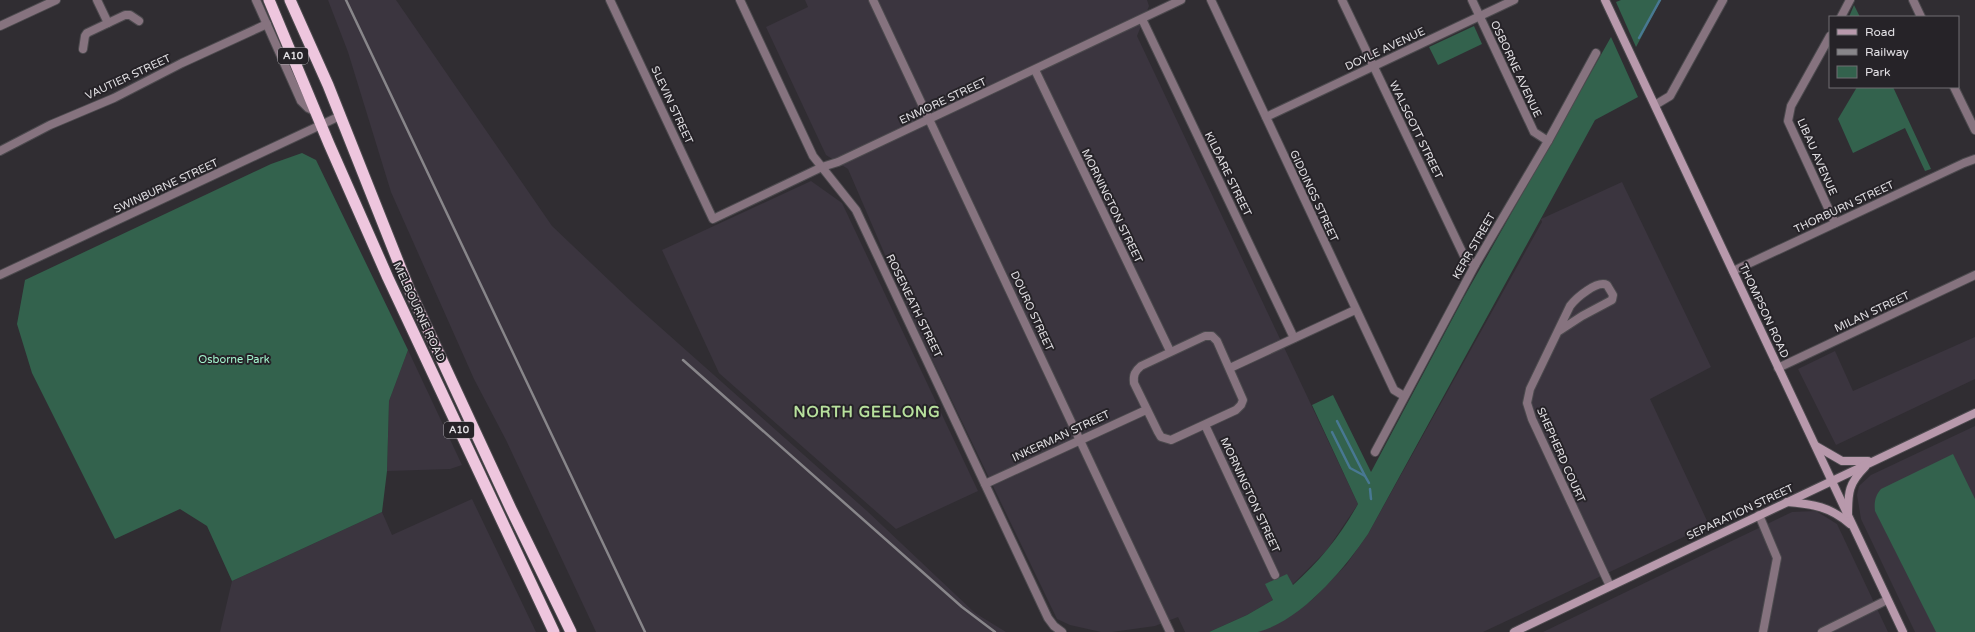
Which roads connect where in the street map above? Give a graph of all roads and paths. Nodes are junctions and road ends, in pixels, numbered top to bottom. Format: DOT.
graph roads {
  1 [pos="56,0"];
  2 [pos="97,0"];
  3 [pos="256,0"];
  4 [pos="269,0"];
  5 [pos="290,0"];
  6 [pos="610,0"];
  7 [pos="740,0"];
  8 [pos="873,0"];
  9 [pos="1181,0"];
  10 [pos="1211,0"];
  11 [pos="1342,0"];
  12 [pos="1472,0"];
  13 [pos="1514,0"];
  14 [pos="1605,0"];
  15 [pos="1723,0"];
  16 [pos="1850,0"];
  17 [pos="1913,0"];
  18 [pos="1480,16"];
  19 [pos="1841,16"];
  20 [pos="1921,16"];
  21 [pos="1142,19"];
  22 [pos="139,21"];
  23 [pos="108,23"];
  24 [pos="267,24"];
  25 [pos="0,26"];
  26 [pos="1829,38"];
  27 [pos="83,49"];
  28 [pos="1596,53"];
  29 [pos="1373,66"];
  30 [pos="1035,70"];
  31 [pos="1954,88"];
  32 [pos="1654,105"];
  33 [pos="316,112"];
  34 [pos="340,116"];
  35 [pos="1266,117"];
  36 [pos="929,120"];
  37 [pos="321,125"];
  38 [pos="1975,130"];
  39 [pos="1548,141"];
  40 [pos="0,151"];
  41 [pos="1975,154"];
  42 [pos="1975,159"];
  43 [pos="1964,162"];
  44 [pos="822,168"];
  45 [pos="713,219"];
  46 [pos="1835,223"];
  47 [pos="1475,265"];
  48 [pos="1733,271"];
  49 [pos="0,275"];
  50 [pos="1975,275"];
  51 [pos="1355,310"];
  52 [pos="1558,331"];
  53 [pos="1294,338"];
  54 [pos="1170,351"];
  55 [pos="1230,368"];
  56 [pos="1778,368"];
  57 [pos="1404,396"];
  58 [pos="1146,410"];
  59 [pos="1975,413"];
  60 [pos="1205,425"];
  61 [pos="1080,440"];
  62 [pos="1815,445"];
  63 [pos="1375,452"];
  64 [pos="1872,462"];
  65 [pos="1831,481"];
  66 [pos="985,484"];
  67 [pos="1786,502"];
  68 [pos="1759,515"];
  69 [pos="1848,518"];
  70 [pos="1852,526"];
  71 [pos="1275,574"];
  72 [pos="1610,586"];
  73 [pos="1887,600"];
  74 [pos="1059,630"];
  75 [pos="554,632"];
  76 [pos="571,632"];
  77 [pos="1170,632"];
  78 [pos="1514,632"];
  79 [pos="1763,632"];
  80 [pos="1822,632"];
  81 [pos="1903,632"];
  1 -- 25 [label="street"];
  2 -- 23 [label="street"];
  3 -- 24 [label="street"];
  4 -- 33 [label="highway, MELBOURNE ROAD / A10"];
  5 -- 34 [label="highway, MELBOURNE ROAD / A10"];
  6 -- 45 [label="street, SLEVIN STREET"];
  7 -- 44 [label="street, ROSENEATH STREET"];
  8 -- 36 [label="street, DOURO STREET"];
  9 -- 21 [label="street, ENMORE STREET"];
  10 -- 35 [label="street, GIDDINGS STREET"];
  11 -- 29 [label="street, WALSGOTT STREET"];
  12 -- 18 [label="street, OSBORNE AVENUE"];
  13 -- 18 [label="street, DOYLE AVENUE"];
  14 -- 32 [label="main road, THOMPSON ROAD"];
  15 -- 32 [label="street"];
  16 -- 19 [label="street"];
  17 -- 20 [label="street"];
  18 -- 29 [label="street, DOYLE AVENUE"];
  18 -- 39 [label="street, OSBORNE AVENUE"];
  21 -- 30 [label="street, ENMORE STREET"];
  21 -- 53 [label="street, KILDARE STREET"];
  22 -- 23 [label="street"];
  23 -- 27 [label="street"];
  24 -- 33 [label="street"];
  24 -- 40 [label="street, VAUTIER STREET"];
  26 -- 46 [label="street, LIBAU AVENUE"];
  28 -- 39 [label="street, KERR STREET"];
  29 -- 35 [label="street, DOYLE AVENUE"];
  29 -- 47 [label="street, WALSGOTT STREET"];
  30 -- 36 [label="street, ENMORE STREET"];
  30 -- 54 [label="street, MORNINGTON STREET"];
  31 -- 38 [label="street"];
  32 -- 48 [label="main road, THOMPSON ROAD"];
  33 -- 37 [label="highway, MELBOURNE ROAD / A10"];
  34 -- 37 [label="street, SWINBURNE STREET"];
  34 -- 76 [label="highway, MELBOURNE ROAD / A10"];
  35 -- 51 [label="street, GIDDINGS STREET"];
  36 -- 44 [label="street, ENMORE STREET"];
  36 -- 61 [label="street, DOURO STREET"];
  37 -- 49 [label="street, SWINBURNE STREET"];
  37 -- 75 [label="highway, MELBOURNE ROAD / A10"];
  39 -- 47 [label="street, KERR STREET"];
  41 -- 43 [label="street, THORBURN STREET"];
  42 -- 43 [label="street, THORBURN STREET"];
  43 -- 46 [label="street, THORBURN STREET"];
  44 -- 45 [label="street, ENMORE STREET"];
  44 -- 66 [label="street, ROSENEATH STREET"];
  46 -- 48 [label="street, THORBURN STREET"];
  47 -- 57 [label="street, KERR STREET"];
  48 -- 56 [label="main road, THOMPSON ROAD"];
  50 -- 56 [label="street, MILAN STREET"];
  51 -- 53 [label="street"];
  51 -- 57 [label="street, GIDDINGS STREET"];
  52 -- 52 [label="street, SHEPHERD COURT"];
  52 -- 72 [label="street, SHEPHERD COURT"];
  53 -- 55 [label="street"];
  54 -- 55 [label="street"];
  54 -- 58 [label="street"];
  55 -- 60 [label="street"];
  56 -- 62 [label="main road, THOMPSON ROAD"];
  57 -- 63 [label="street, KERR STREET"];
  58 -- 60 [label="street"];
  58 -- 61 [label="street, INKERMAN STREET"];
  59 -- 64 [label="main road, SEPARATION STREET"];
  60 -- 71 [label="street, MORNINGTON STREET"];
  61 -- 66 [label="street, INKERMAN STREET"];
  61 -- 77 [label="street, DOURO STREET"];
  62 -- 64 [label="main road"];
  62 -- 65 [label="main road, THOMPSON ROAD"];
  64 -- 65 [label="main road, SEPARATION STREET"];
  64 -- 69 [label="main road"];
  65 -- 67 [label="main road, SEPARATION STREET"];
  65 -- 69 [label="main road, THOMPSON ROAD"];
  66 -- 74 [label="street, ROSENEATH STREET"];
  67 -- 68 [label="main road, SEPARATION STREET"];
  67 -- 70 [label="main road"];
  68 -- 72 [label="main road, SEPARATION STREET"];
  68 -- 79 [label="street"];
  69 -- 70 [label="main road, THOMPSON ROAD"];
  70 -- 73 [label="main road, THOMPSON ROAD"];
  72 -- 78 [label="main road, SEPARATION STREET"];
  73 -- 80 [label="street"];
  73 -- 81 [label="main road, THOMPSON ROAD"];
}
